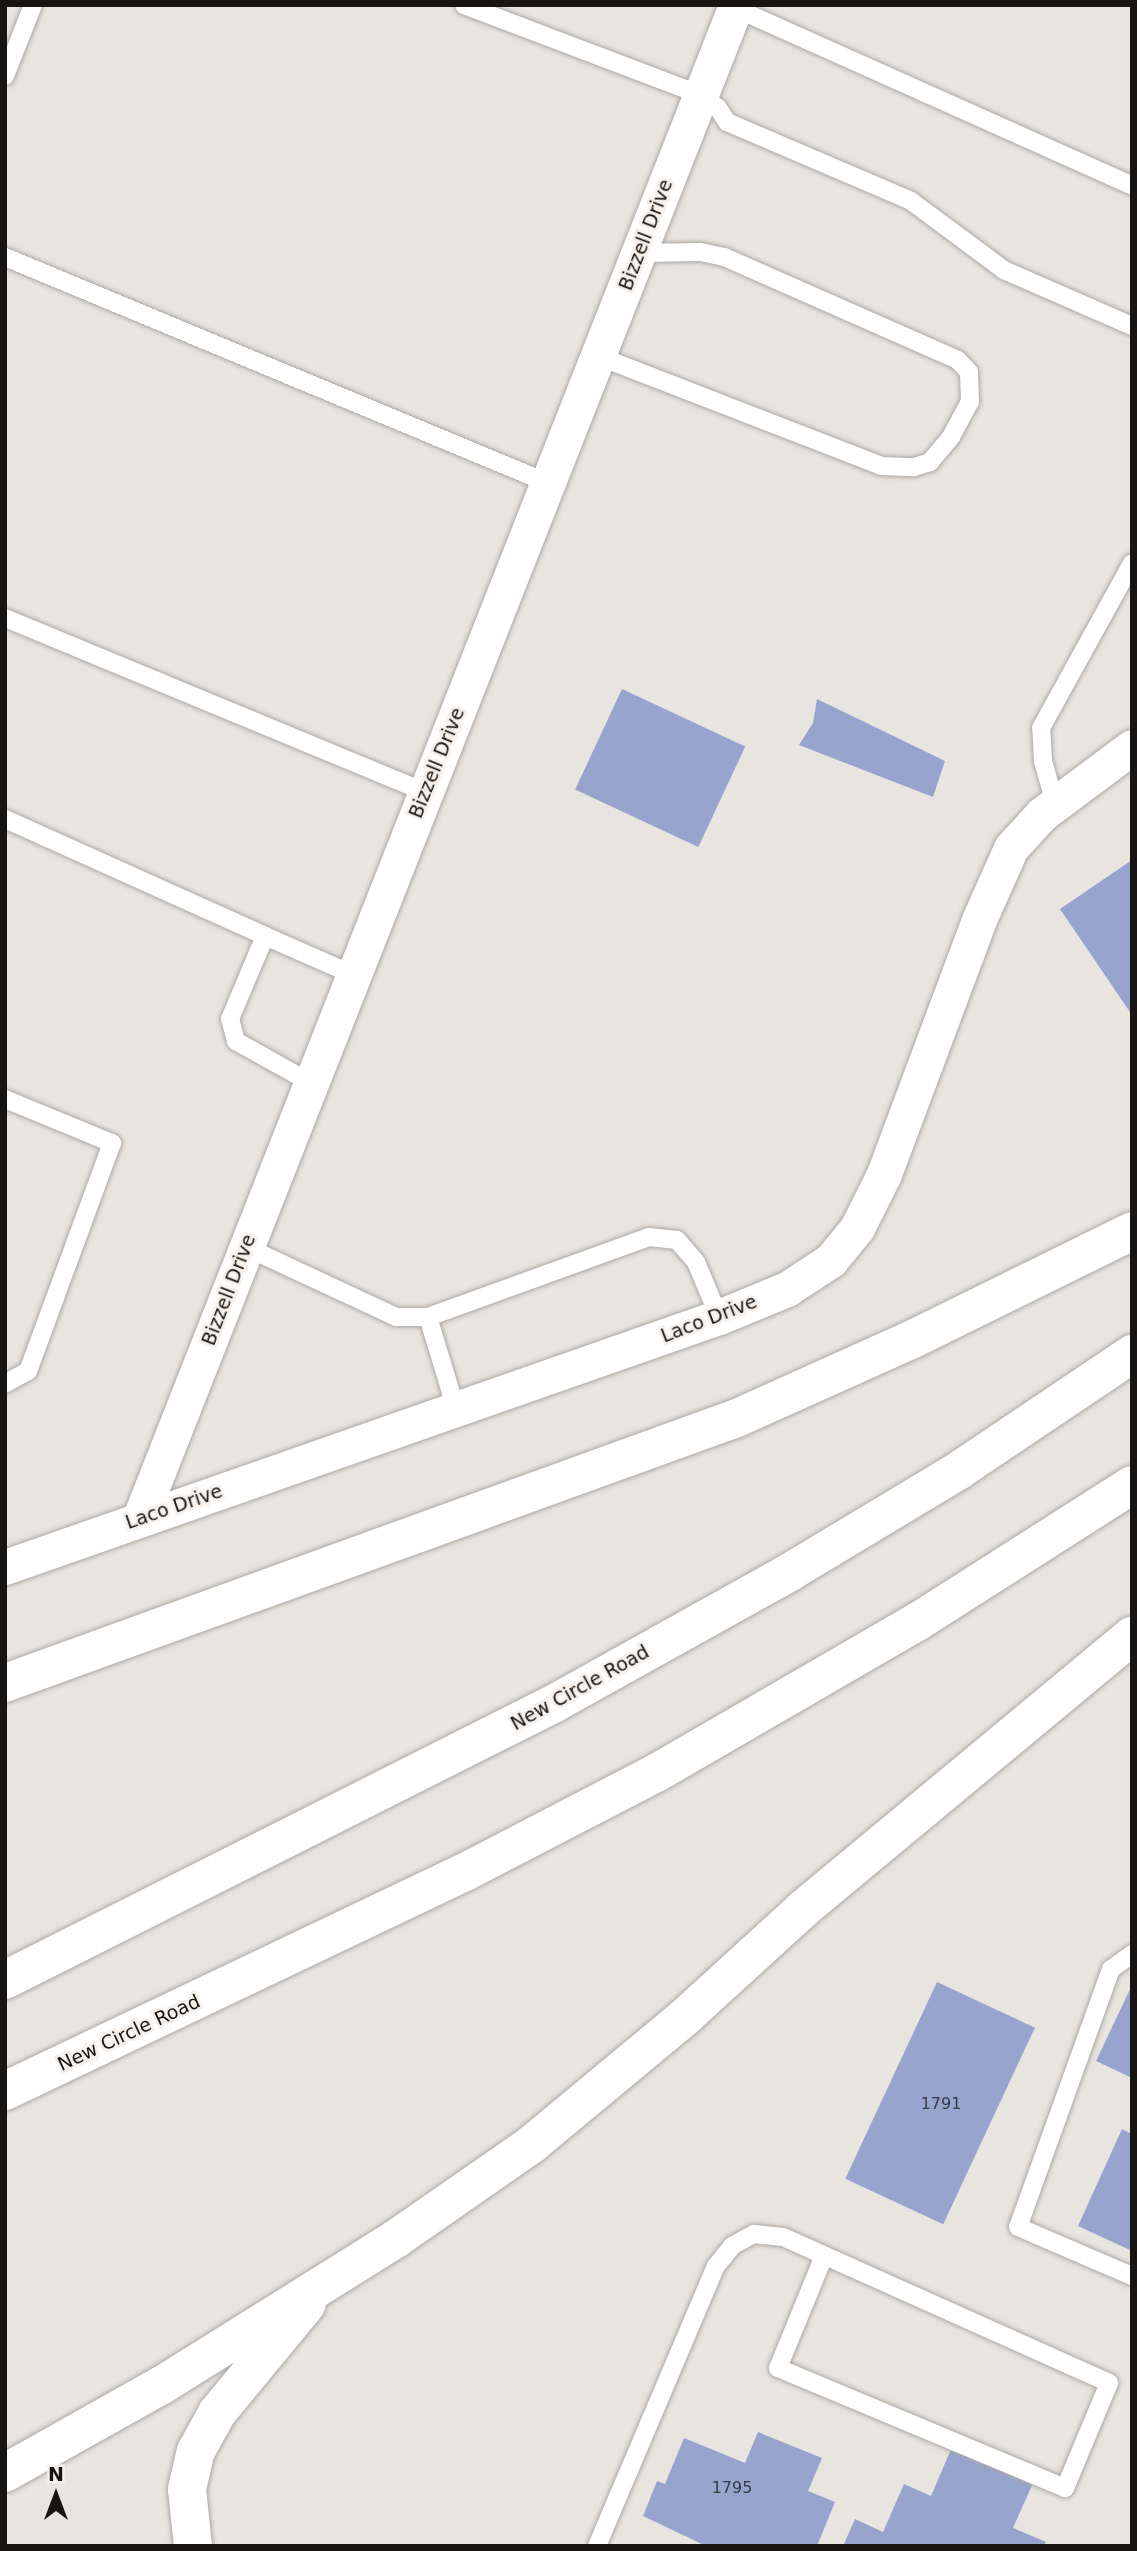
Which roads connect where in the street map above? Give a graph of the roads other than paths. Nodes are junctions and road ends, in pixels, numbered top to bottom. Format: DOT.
graph roads {
  1 [pos="33,5"];
  2 [pos="464,5"];
  3 [pos="736,7"];
  4 [pos="5,76"];
  5 [pos="701,95"];
  6 [pos="1132,186"];
  7 [pos="639,253"];
  8 [pos="5,257"];
  9 [pos="1132,326"];
  10 [pos="598,356"];
  11 [pos="548,483"];
  12 [pos="1132,563"];
  13 [pos="5,618"];
  14 [pos="1132,747"];
  15 [pos="426,792"];
  16 [pos="1055,804"];
  17 [pos="5,820"];
  18 [pos="265,936"];
  19 [pos="354,975"];
  20 [pos="311,1083"];
  21 [pos="5,1099"];
  22 [pos="1132,1231"];
  23 [pos="246,1247"];
  24 [pos="428,1317"];
  25 [pos="719,1317"];
  26 [pos="1132,1354"];
  27 [pos="5,1384"];
  28 [pos="456,1409"];
  29 [pos="1132,1485"];
  30 [pos="139,1520"];
  31 [pos="5,1566"];
  32 [pos="1132,1636"];
  33 [pos="5,1683"];
  34 [pos="1132,1954"];
  35 [pos="5,1980"];
  36 [pos="5,2091"];
  37 [pos="824,2256"];
  38 [pos="1132,2276"];
  39 [pos="320,2285"];
  40 [pos="5,2473"];
  41 [pos="193,2546"];
  42 [pos="597,2546"];
  1 -- 4 [label="lane"];
  2 -- 5 [label="lane"];
  3 -- 5 [label="street, Bizzell Drive"];
  3 -- 6 [label="lane"];
  5 -- 7 [label="street, Bizzell Drive"];
  5 -- 9 [label="lane"];
  7 -- 10 [label="street, Bizzell Drive"];
  7 -- 10 [label="lane"];
  8 -- 11 [label="lane"];
  10 -- 11 [label="street, Bizzell Drive"];
  11 -- 15 [label="street, Bizzell Drive"];
  12 -- 16 [label="lane"];
  13 -- 15 [label="lane"];
  14 -- 16 [label="street, Laco Drive"];
  15 -- 19 [label="street, Bizzell Drive"];
  16 -- 25 [label="street, Laco Drive"];
  17 -- 18 [label="lane"];
  18 -- 19 [label="lane"];
  18 -- 20 [label="lane"];
  19 -- 20 [label="street, Bizzell Drive"];
  20 -- 23 [label="street, Bizzell Drive"];
  21 -- 27 [label="lane"];
  22 -- 33 [label="highway"];
  23 -- 24 [label="lane"];
  23 -- 30 [label="street, Bizzell Drive"];
  24 -- 25 [label="lane"];
  24 -- 28 [label="lane"];
  25 -- 28 [label="street, Laco Drive"];
  26 -- 35 [label="highway, New Circle Road"];
  28 -- 30 [label="street, Laco Drive"];
  29 -- 36 [label="highway, New Circle Road"];
  30 -- 31 [label="street, Laco Drive"];
  32 -- 39 [label="highway"];
  34 -- 38 [label="lane"];
  37 -- 37 [label="lane"];
  37 -- 42 [label="lane"];
  39 -- 40 [label="highway"];
  39 -- 41 [label="highway"];
}
